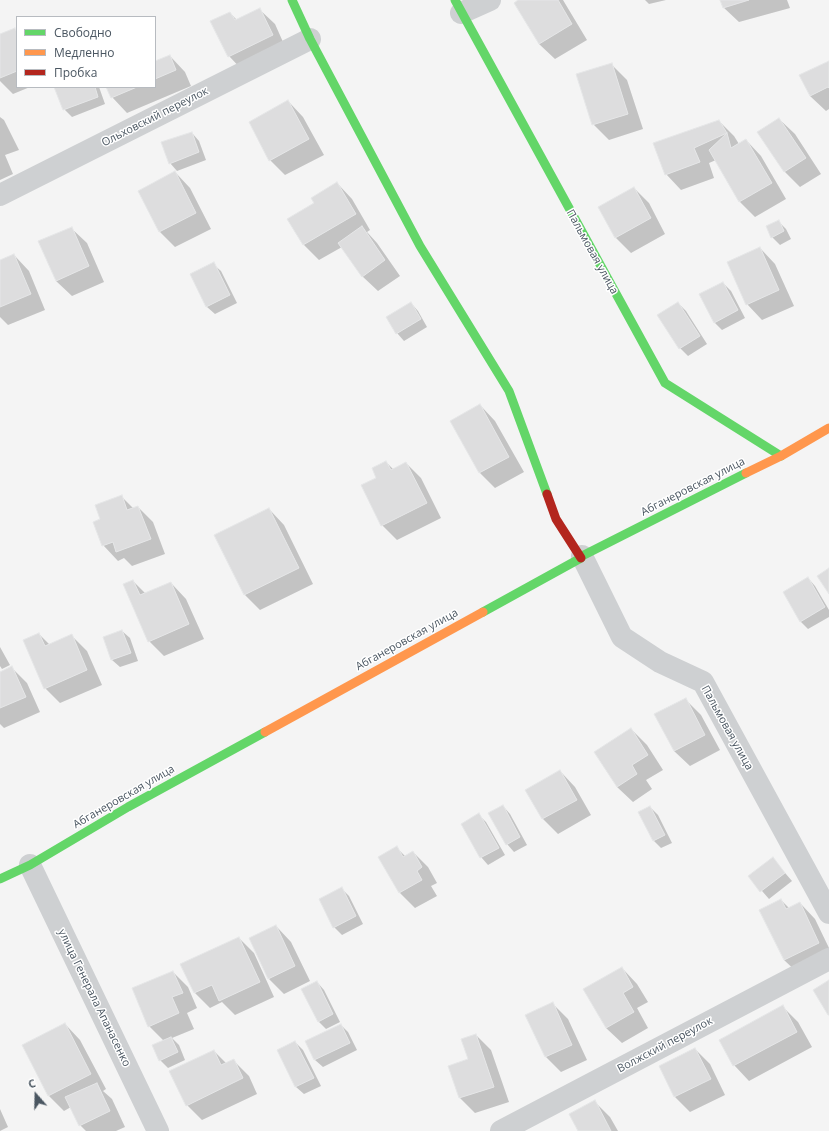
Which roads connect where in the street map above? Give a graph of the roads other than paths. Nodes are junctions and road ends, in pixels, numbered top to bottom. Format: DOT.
graph roads {
  1 [pos="292,0"];
  2 [pos="490,0"];
  3 [pos="458,6"];
  4 [pos="310,39"];
  5 [pos="0,195"];
  6 [pos="829,428"];
  7 [pos="781,456"];
  8 [pos="581,557"];
  9 [pos="30,865"];
  10 [pos="0,879"];
  11 [pos="829,912"];
  12 [pos="829,959"];
  13 [pos="158,1131"];
  14 [pos="501,1131"];
  1 -- 4 [label="street"];
  2 -- 3 [label="street"];
  3 -- 7 [label="street, Пальмовая улица"];
  4 -- 5 [label="street, Ольховский переулок"];
  4 -- 8 [label="street"];
  6 -- 7 [label="street, Абганеровская улица"];
  7 -- 8 [label="street, Абганеровская улица"];
  8 -- 9 [label="street, Абганеровская улица"];
  8 -- 11 [label="street, Пальмовая улица"];
  9 -- 10 [label="street, Абганеровская улица"];
  9 -- 13 [label="street, улица Генерала Апанасенко"];
  12 -- 14 [label="street, Волжский переулок"];
}
